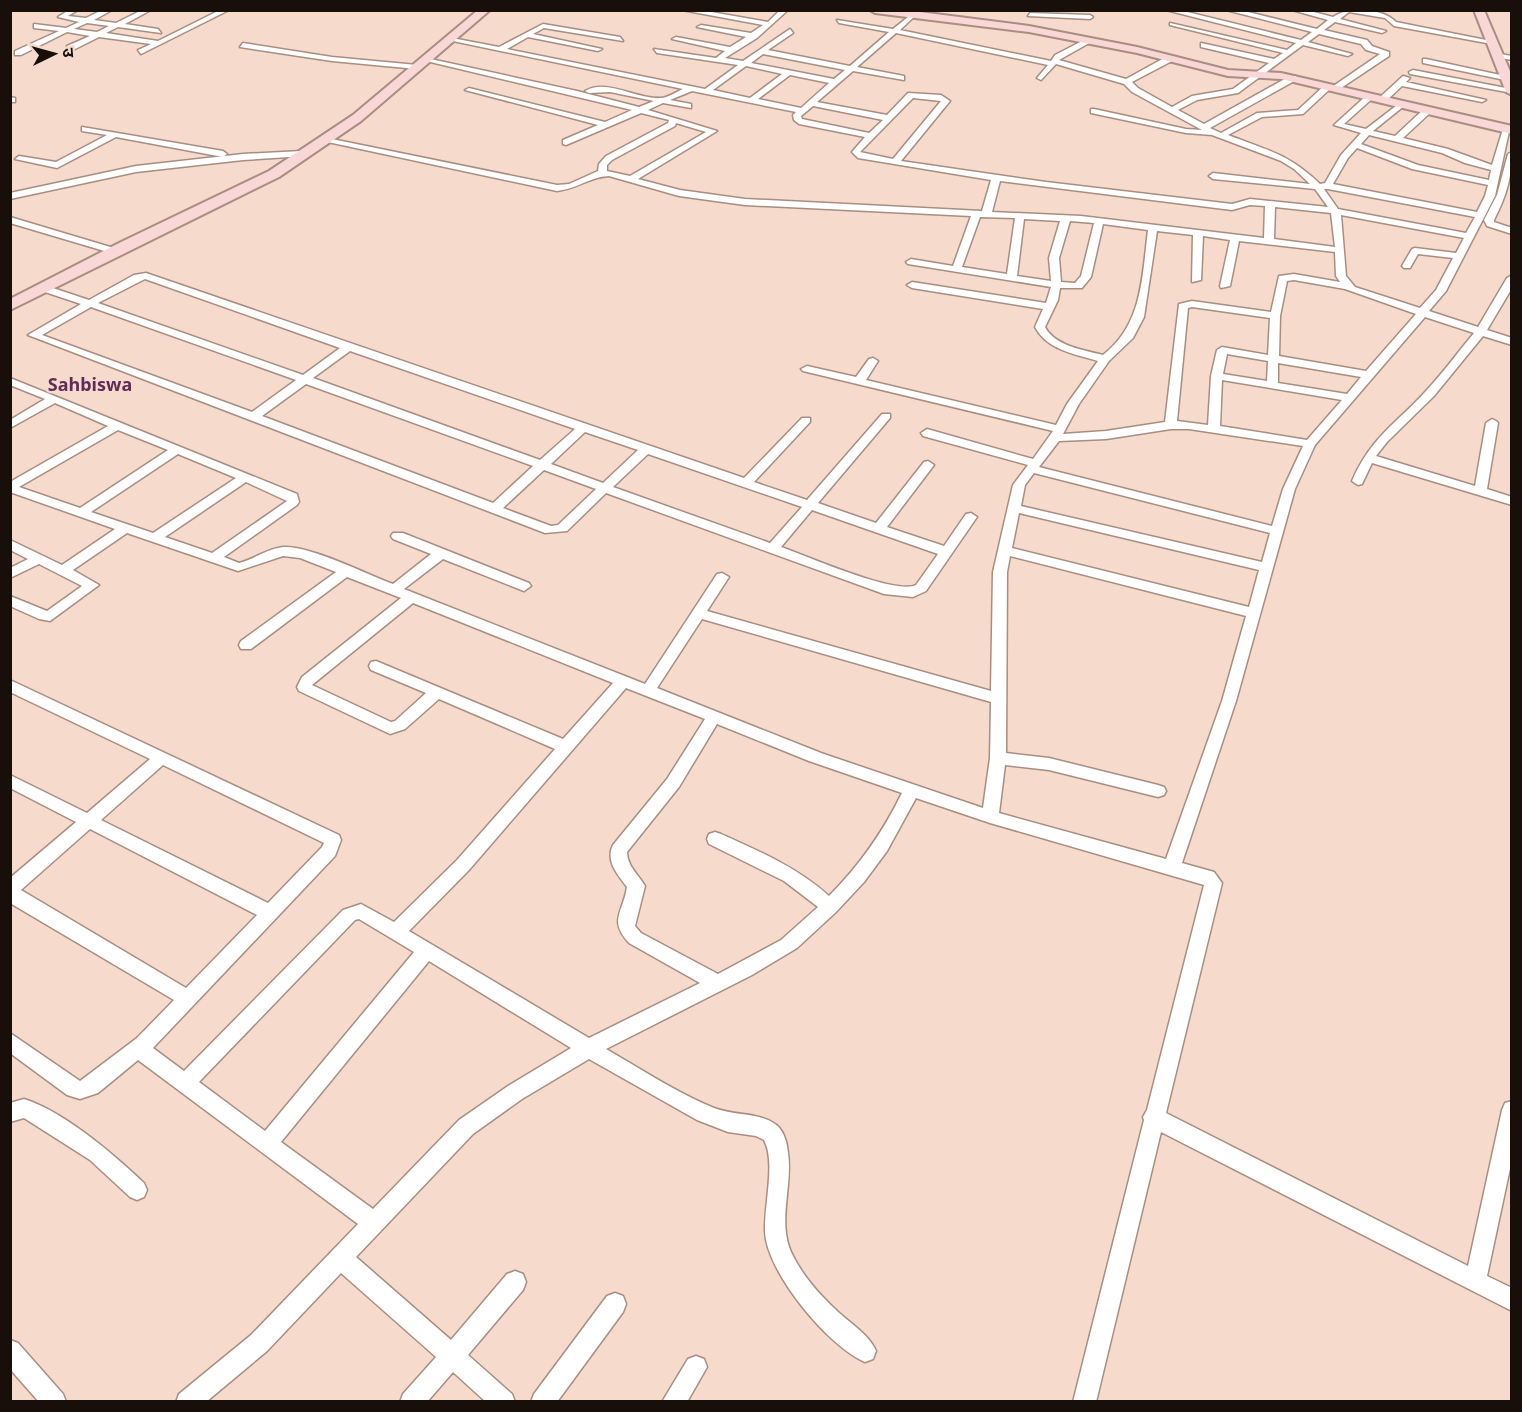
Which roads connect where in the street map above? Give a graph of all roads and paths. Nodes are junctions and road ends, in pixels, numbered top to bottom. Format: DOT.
graph roads {
  1 [pos="75,10"];
  2 [pos="110,10"];
  3 [pos="148,10"];
  4 [pos="226,10"];
  5 [pos="485,10"];
  6 [pos="685,10"];
  7 [pos="770,10"];
  8 [pos="875,10"];
  9 [pos="1168,10"];
  10 [pos="1229,10"];
  11 [pos="1295,10"];
  12 [pos="1349,10"];
  13 [pos="1395,10"];
  14 [pos="1479,10"];
  15 [pos="784,11"];
  16 [pos="1029,13"];
  17 [pos="1317,13"];
  18 [pos="1091,14"];
  19 [pos="913,15"];
  20 [pos="1387,16"];
  21 [pos="1334,20"];
  22 [pos="86,21"];
  23 [pos="839,21"];
  24 [pos="769,24"];
  25 [pos="1172,24"];
  26 [pos="117,25"];
  27 [pos="37,26"];
  28 [pos="701,27"];
  29 [pos="834,29"];
  30 [pos="1029,29"];
  31 [pos="67,30"];
  32 [pos="845,31"];
  33 [pos="896,31"];
  34 [pos="1318,31"];
  35 [pos="1382,31"];
  36 [pos="158,32"];
  37 [pos="790,32"];
  38 [pos="98,34"];
  39 [pos="526,35"];
  40 [pos="754,36"];
  41 [pos="877,37"];
  42 [pos="620,39"];
  43 [pos="676,39"];
  44 [pos="887,39"];
  45 [pos="1084,39"];
  46 [pos="452,40"];
  47 [pos="899,41"];
  48 [pos="1492,42"];
  49 [pos="159,43"];
  50 [pos="1301,43"];
  51 [pos="243,45"];
  52 [pos="1204,45"];
  53 [pos="70,48"];
  54 [pos="598,49"];
  55 [pos="500,50"];
  56 [pos="733,50"];
  57 [pos="657,51"];
  58 [pos="761,51"];
  59 [pos="141,52"];
  60 [pos="1288,52"];
  61 [pos="18,53"];
  62 [pos="1348,54"];
  63 [pos="1433,54"];
  64 [pos="1497,55"];
  65 [pos="981,57"];
  66 [pos="1512,58"];
  67 [pos="720,59"];
  68 [pos="1168,59"];
  69 [pos="1426,61"];
  70 [pos="1276,62"];
  71 [pos="421,64"];
  72 [pos="743,64"];
  73 [pos="1051,65"];
  74 [pos="852,68"];
  75 [pos="1413,72"];
  76 [pos="788,73"];
  77 [pos="1260,75"];
  78 [pos="900,78"];
  79 [pos="1041,78"];
  80 [pos="1293,78"];
  81 [pos="835,82"];
  82 [pos="1127,82"];
  83 [pos="1400,83"];
  84 [pos="1509,86"];
  85 [pos="1332,88"];
  86 [pos="689,89"];
  87 [pos="469,90"];
  88 [pos="563,90"];
  89 [pos="708,92"];
  90 [pos="577,93"];
  91 [pos="553,95"];
  92 [pos="1370,97"];
  93 [pos="544,100"];
  94 [pos="659,100"];
  95 [pos="752,100"];
  96 [pos="1382,100"];
  97 [pos="1482,100"];
  98 [pos="811,103"];
  99 [pos="1401,104"];
  100 [pos="535,106"];
  101 [pos="688,106"];
  102 [pos="643,110"];
  103 [pos="801,110"];
  104 [pos="1173,110"];
  105 [pos="1428,110"];
  106 [pos="1094,111"];
  107 [pos="887,118"];
  108 [pos="674,120"];
  109 [pos="606,125"];
  110 [pos="1205,128"];
  111 [pos="85,129"];
  112 [pos="1509,130"];
  113 [pos="1366,133"];
  114 [pos="114,135"];
  115 [pos="1218,135"];
  116 [pos="871,136"];
  117 [pos="1396,140"];
  118 [pos="327,141"];
  119 [pos="566,142"];
  120 [pos="1355,145"];
  121 [pos="302,154"];
  122 [pos="243,157"];
  123 [pos="19,159"];
  124 [pos="1510,160"];
  125 [pos="894,163"];
  126 [pos="1495,168"];
  127 [pos="602,173"];
  128 [pos="1213,176"];
  129 [pos="631,179"];
  130 [pos="996,179"];
  131 [pos="1323,187"];
  132 [pos="1503,187"];
  133 [pos="10,196"];
  134 [pos="1270,204"];
  135 [pos="1335,211"];
  136 [pos="981,215"];
  137 [pos="1480,215"];
  138 [pos="1020,217"];
  139 [pos="1065,218"];
  140 [pos="10,220"];
  141 [pos="1099,221"];
  142 [pos="1153,228"];
  143 [pos="1512,231"];
  144 [pos="1198,233"];
  145 [pos="1469,236"];
  146 [pos="1235,237"];
  147 [pos="1269,241"];
  148 [pos="1339,250"];
  149 [pos="114,251"];
  150 [pos="1458,256"];
  151 [pos="911,262"];
  152 [pos="1407,266"];
  153 [pos="956,270"];
  154 [pos="1012,278"];
  155 [pos="1512,278"];
  156 [pos="1196,280"];
  157 [pos="912,285"];
  158 [pos="1056,285"];
  159 [pos="1225,286"];
  160 [pos="1348,286"];
  161 [pos="43,288"];
  162 [pos="90,304"];
  163 [pos="10,305"];
  164 [pos="1049,307"];
  165 [pos="1426,315"];
  166 [pos="1275,316"];
  167 [pos="1480,333"];
  168 [pos="1512,342"];
  169 [pos="349,347"];
  170 [pos="1273,357"];
  171 [pos="1105,359"];
  172 [pos="873,362"];
  173 [pos="807,369"];
  174 [pos="1217,375"];
  175 [pos="1369,375"];
  176 [pos="305,378"];
  177 [pos="10,381"];
  178 [pos="859,382"];
  179 [pos="1272,384"];
  180 [pos="1350,398"];
  181 [pos="54,399"];
  182 [pos="886,416"];
  183 [pos="253,417"];
  184 [pos="806,420"];
  185 [pos="1492,423"];
  186 [pos="10,425"];
  187 [pos="118,425"];
  188 [pos="1171,425"];
  189 [pos="584,427"];
  190 [pos="1214,428"];
  191 [pos="927,433"];
  192 [pos="1057,434"];
  193 [pos="1311,444"];
  194 [pos="178,449"];
  195 [pos="646,449"];
  196 [pos="1368,458"];
  197 [pos="543,464"];
  198 [pos="928,465"];
  199 [pos="1033,466"];
  200 [pos="246,477"];
  201 [pos="1358,481"];
  202 [pos="746,483"];
  203 [pos="10,487"];
  204 [pos="606,487"];
  205 [pos="1480,492"];
  206 [pos="1512,501"];
  207 [pos="810,505"];
  208 [pos="494,508"];
  209 [pos="1014,508"];
  210 [pos="81,513"];
  211 [pos="971,517"];
  212 [pos="125,528"];
  213 [pos="879,528"];
  214 [pos="1277,531"];
  215 [pos="398,536"];
  216 [pos="155,538"];
  217 [pos="10,544"];
  218 [pos="773,548"];
  219 [pos="1005,550"];
  220 [pos="947,552"];
  221 [pos="441,553"];
  222 [pos="40,558"];
  223 [pos="213,559"];
  224 [pos="1266,567"];
  225 [pos="64,570"];
  226 [pos="345,571"];
  227 [pos="10,574"];
  228 [pos="722,577"];
  229 [pos="524,586"];
  230 [pos="393,591"];
  231 [pos="410,598"];
  232 [pos="10,600"];
  233 [pos="699,613"];
  234 [pos="1254,613"];
  235 [pos="246,645"];
  236 [pos="376,666"];
  237 [pos="623,681"];
  238 [pos="10,685"];
  239 [pos="648,690"];
  240 [pos="437,692"];
  241 [pos="999,699"];
  242 [pos="714,717"];
  243 [pos="566,747"];
  244 [pos="161,758"];
  245 [pos="998,758"];
  246 [pos="10,781"];
  247 [pos="911,790"];
  248 [pos="1158,790"];
  249 [pos="990,817"];
  250 [pos="90,821"];
  251 [pos="715,839"];
  252 [pos="1172,867"];
  253 [pos="10,889"];
  254 [pos="830,907"];
  255 [pos="270,913"];
  256 [pos="396,932"];
  257 [pos="427,950"];
  258 [pos="717,983"];
  259 [pos="188,999"];
  260 [pos="10,1042"];
  261 [pos="144,1044"];
  262 [pos="587,1048"];
  263 [pos="185,1083"];
  264 [pos="1512,1110"];
  265 [pos="10,1113"];
  266 [pos="1154,1117"];
  267 [pos="268,1143"];
  268 [pos="137,1190"];
  269 [pos="374,1223"];
  270 [pos="342,1259"];
  271 [pos="1475,1281"];
  272 [pos="515,1282"];
  273 [pos="1512,1300"];
  274 [pos="615,1304"];
  275 [pos="10,1351"];
  276 [pos="866,1351"];
  277 [pos="452,1357"];
  278 [pos="696,1367"];
  279 [pos="55,1401"];
  280 [pos="187,1401"];
  281 [pos="411,1401"];
  282 [pos="504,1401"];
  283 [pos="542,1401"];
  284 [pos="673,1401"];
  285 [pos="1084,1401"];
  1 -- 22 [label="street"];
  2 -- 22 [label="street"];
  3 -- 26 [label="street"];
  4 -- 49 [label="street"];
  5 -- 46 [label="street"];
  6 -- 24 [label="street"];
  7 -- 15 [label="street"];
  8 -- 19 [label="street"];
  9 -- 50 [label="street"];
  10 -- 34 [label="street"];
  11 -- 17 [label="street"];
  12 -- 20 [label="street"];
  12 -- 21 [label="street"];
  13 -- 20 [label="street"];
  14 -- 48 [label="street"];
  15 -- 24 [label="street"];
  16 -- 18 [label="street"];
  16 -- 30 [label="street"];
  17 -- 21 [label="street"];
  18 -- 45 [label="street"];
  19 -- 30 [label="street"];
  19 -- 33 [label="street"];
  20 -- 48 [label="street"];
  21 -- 34 [label="street"];
  21 -- 35 [label="street"];
  22 -- 26 [label="street"];
  22 -- 31 [label="street"];
  23 -- 33 [label="street"];
  24 -- 40 [label="street"];
  25 -- 60 [label="street"];
  26 -- 36 [label="street"];
  26 -- 38 [label="street"];
  27 -- 31 [label="street"];
  28 -- 40 [label="street"];
  29 -- 32 [label="street"];
  30 -- 45 [label="street"];
  31 -- 38 [label="street"];
  31 -- 61 [label="street"];
  33 -- 44 [label="street"];
  33 -- 73 [label="street"];
  34 -- 50 [label="street"];
  34 -- 85 [label="street"];
  37 -- 58 [label="street"];
  38 -- 49 [label="street"];
  38 -- 53 [label="street"];
  39 -- 42 [label="street"];
  39 -- 54 [label="street"];
  39 -- 55 [label="street"];
  40 -- 56 [label="street"];
  41 -- 44 [label="street"];
  43 -- 56 [label="street"];
  44 -- 47 [label="street"];
  44 -- 74 [label="street"];
  45 -- 68 [label="street"];
  45 -- 73 [label="street"];
  46 -- 55 [label="street"];
  46 -- 71 [label="street"];
  48 -- 64 [label="street"];
  49 -- 59 [label="street"];
  50 -- 60 [label="street"];
  50 -- 62 [label="street"];
  51 -- 71 [label="street"];
  52 -- 70 [label="street"];
  55 -- 86 [label="street"];
  56 -- 67 [label="street"];
  57 -- 67 [label="street"];
  58 -- 72 [label="street"];
  58 -- 74 [label="street"];
  60 -- 70 [label="street"];
  63 -- 69 [label="street"];
  64 -- 66 [label="street"];
  64 -- 84 [label="street"];
  65 -- 73 [label="street"];
  67 -- 72 [label="street"];
  68 -- 77 [label="street"];
  68 -- 82 [label="street"];
  69 -- 75 [label="street"];
  69 -- 84 [label="street"];
  70 -- 77 [label="street"];
  71 -- 88 [label="street"];
  71 -- 118 [label="street"];
  72 -- 76 [label="street"];
  72 -- 89 [label="street"];
  73 -- 79 [label="street"];
  73 -- 82 [label="street"];
  74 -- 78 [label="street"];
  74 -- 81 [label="street"];
  75 -- 83 [label="street"];
  75 -- 84 [label="street"];
  76 -- 81 [label="street"];
  76 -- 95 [label="street"];
  77 -- 80 [label="street"];
  77 -- 104 [label="street"];
  80 -- 85 [label="street"];
  80 -- 110 [label="street"];
  81 -- 98 [label="street"];
  82 -- 104 [label="street"];
  83 -- 96 [label="street"];
  83 -- 97 [label="street"];
  85 -- 92 [label="street"];
  85 -- 115 [label="street"];
  86 -- 89 [label="street"];
  86 -- 94 [label="street"];
  87 -- 100 [label="street"];
  88 -- 90 [label="street"];
  88 -- 91 [label="street"];
  89 -- 95 [label="street"];
  89 -- 101 [label="street"];
  90 -- 94 [label="street"];
  90 -- 102 [label="street"];
  92 -- 96 [label="street"];
  92 -- 113 [label="street"];
  93 -- 100 [label="street"];
  94 -- 101 [label="street"];
  94 -- 102 [label="street"];
  95 -- 103 [label="street"];
  96 -- 99 [label="street"];
  98 -- 103 [label="street"];
  98 -- 107 [label="street"];
  99 -- 105 [label="street"];
  99 -- 113 [label="street"];
  100 -- 109 [label="street"];
  101 -- 108 [label="street"];
  102 -- 108 [label="street"];
  102 -- 109 [label="street"];
  103 -- 116 [label="street"];
  104 -- 110 [label="street"];
  105 -- 112 [label="street"];
  105 -- 117 [label="street"];
  106 -- 115 [label="street"];
  107 -- 116 [label="street"];
  107 -- 125 [label="street"];
  108 -- 127 [label="street"];
  108 -- 129 [label="street"];
  109 -- 119 [label="street"];
  110 -- 115 [label="street"];
  111 -- 114 [label="street"];
  112 -- 126 [label="street"];
  113 -- 117 [label="street"];
  113 -- 120 [label="street"];
  114 -- 122 [label="street"];
  114 -- 123 [label="street"];
  115 -- 131 [label="street"];
  116 -- 125 [label="street"];
  117 -- 126 [label="street"];
  118 -- 121 [label="street"];
  118 -- 127 [label="street"];
  120 -- 131 [label="street"];
  120 -- 132 [label="street"];
  121 -- 122 [label="street"];
  121 -- 149 [label="street"];
  122 -- 133 [label="street"];
  124 -- 132 [label="street"];
  125 -- 130 [label="street"];
  126 -- 132 [label="street"];
  127 -- 129 [label="street"];
  128 -- 131 [label="street"];
  129 -- 136 [label="street"];
  130 -- 134 [label="street"];
  130 -- 136 [label="street"];
  131 -- 135 [label="street"];
  131 -- 137 [label="street"];
  132 -- 137 [label="street"];
  132 -- 143 [label="street"];
  134 -- 135 [label="street"];
  134 -- 147 [label="street"];
  135 -- 145 [label="street"];
  135 -- 148 [label="street"];
  136 -- 138 [label="street"];
  136 -- 153 [label="street"];
  137 -- 145 [label="street"];
  138 -- 139 [label="street"];
  138 -- 154 [label="street"];
  139 -- 141 [label="street"];
  139 -- 158 [label="street"];
  140 -- 149 [label="street"];
  141 -- 142 [label="street"];
  141 -- 158 [label="street"];
  142 -- 144 [label="street"];
  142 -- 171 [label="street"];
  144 -- 146 [label="street"];
  144 -- 156 [label="street"];
  145 -- 150 [label="street"];
  146 -- 147 [label="street"];
  146 -- 159 [label="street"];
  147 -- 148 [label="street"];
  148 -- 160 [label="street"];
  149 -- 161 [label="street"];
  150 -- 152 [label="street"];
  150 -- 165 [label="street"];
  151 -- 153 [label="street"];
  153 -- 154 [label="street"];
  154 -- 158 [label="street"];
  155 -- 167 [label="street"];
  157 -- 164 [label="street"];
  158 -- 164 [label="street"];
  160 -- 165 [label="street"];
  160 -- 166 [label="street"];
  161 -- 162 [label="street"];
  161 -- 163 [label="street"];
  162 -- 169 [label="street"];
  162 -- 176 [label="street"];
  162 -- 183 [label="street"];
  164 -- 171 [label="street"];
  165 -- 167 [label="street"];
  165 -- 175 [label="street"];
  166 -- 170 [label="street"];
  166 -- 188 [label="street"];
  167 -- 168 [label="street"];
  167 -- 196 [label="street"];
  169 -- 176 [label="street"];
  169 -- 189 [label="street"];
  170 -- 174 [label="street"];
  170 -- 175 [label="street"];
  170 -- 179 [label="street"];
  171 -- 192 [label="street"];
  172 -- 178 [label="street"];
  173 -- 178 [label="street"];
  174 -- 179 [label="street"];
  174 -- 190 [label="street"];
  175 -- 180 [label="street"];
  176 -- 183 [label="street"];
  176 -- 197 [label="street"];
  177 -- 181 [label="street"];
  178 -- 192 [label="street"];
  179 -- 180 [label="street"];
  180 -- 193 [label="street"];
  181 -- 186 [label="street"];
  181 -- 187 [label="street"];
  182 -- 207 [label="street"];
  183 -- 208 [label="street"];
  184 -- 202 [label="street"];
  185 -- 205 [label="street"];
  187 -- 194 [label="street"];
  187 -- 203 [label="street"];
  188 -- 190 [label="street"];
  188 -- 192 [label="street"];
  189 -- 195 [label="street"];
  189 -- 197 [label="street"];
  190 -- 193 [label="street"];
  191 -- 199 [label="street"];
  192 -- 199 [label="street"];
  193 -- 214 [label="street"];
  194 -- 200 [label="street"];
  194 -- 210 [label="street"];
  195 -- 202 [label="street"];
  195 -- 204 [label="street"];
  196 -- 201 [label="street"];
  196 -- 205 [label="street"];
  197 -- 204 [label="street"];
  197 -- 208 [label="street"];
  198 -- 213 [label="street"];
  199 -- 209 [label="street"];
  199 -- 214 [label="street"];
  200 -- 216 [label="street"];
  200 -- 223 [label="street"];
  202 -- 207 [label="street"];
  203 -- 210 [label="street"];
  204 -- 208 [label="street"];
  204 -- 218 [label="street"];
  205 -- 206 [label="street"];
  207 -- 213 [label="street"];
  207 -- 218 [label="street"];
  209 -- 219 [label="street"];
  209 -- 224 [label="street"];
  210 -- 212 [label="street"];
  211 -- 220 [label="street"];
  212 -- 216 [label="street"];
  212 -- 225 [label="street"];
  213 -- 220 [label="street"];
  214 -- 224 [label="street"];
  215 -- 221 [label="street"];
  216 -- 223 [label="street"];
  217 -- 222 [label="street"];
  218 -- 220 [label="street"];
  219 -- 234 [label="street"];
  219 -- 241 [label="street"];
  221 -- 229 [label="street"];
  221 -- 230 [label="street"];
  222 -- 225 [label="street"];
  222 -- 227 [label="street"];
  223 -- 226 [label="street"];
  224 -- 234 [label="street"];
  225 -- 232 [label="street"];
  226 -- 230 [label="street"];
  226 -- 235 [label="street"];
  228 -- 233 [label="street"];
  230 -- 231 [label="street"];
  231 -- 237 [label="street"];
  231 -- 240 [label="street"];
  233 -- 239 [label="street"];
  233 -- 241 [label="street"];
  234 -- 252 [label="street"];
  236 -- 240 [label="street"];
  237 -- 239 [label="street"];
  237 -- 243 [label="street"];
  238 -- 244 [label="street"];
  239 -- 242 [label="street"];
  240 -- 243 [label="street"];
  241 -- 245 [label="street"];
  242 -- 247 [label="street"];
  242 -- 258 [label="street"];
  243 -- 256 [label="street"];
  244 -- 250 [label="street"];
  244 -- 255 [label="street"];
  245 -- 248 [label="street"];
  245 -- 249 [label="street"];
  246 -- 250 [label="street"];
  247 -- 249 [label="street"];
  247 -- 254 [label="street"];
  249 -- 252 [label="street"];
  250 -- 253 [label="street"];
  250 -- 255 [label="street"];
  251 -- 254 [label="street"];
  252 -- 266 [label="street"];
  253 -- 259 [label="street"];
  254 -- 258 [label="street"];
  255 -- 259 [label="street"];
  256 -- 257 [label="street"];
  256 -- 263 [label="street"];
  257 -- 262 [label="street"];
  257 -- 267 [label="street"];
  258 -- 262 [label="street"];
  259 -- 261 [label="street"];
  260 -- 261 [label="street"];
  261 -- 263 [label="street"];
  262 -- 269 [label="street"];
  262 -- 276 [label="street"];
  263 -- 267 [label="street"];
  264 -- 271 [label="street"];
  265 -- 268 [label="street"];
  266 -- 271 [label="street"];
  266 -- 285 [label="street"];
  267 -- 269 [label="street"];
  269 -- 270 [label="street"];
  270 -- 277 [label="street"];
  270 -- 280 [label="street"];
  271 -- 273 [label="street"];
  272 -- 277 [label="street"];
  274 -- 283 [label="street"];
  275 -- 279 [label="street"];
  277 -- 281 [label="street"];
  277 -- 282 [label="street"];
  278 -- 284 [label="street"];
}
